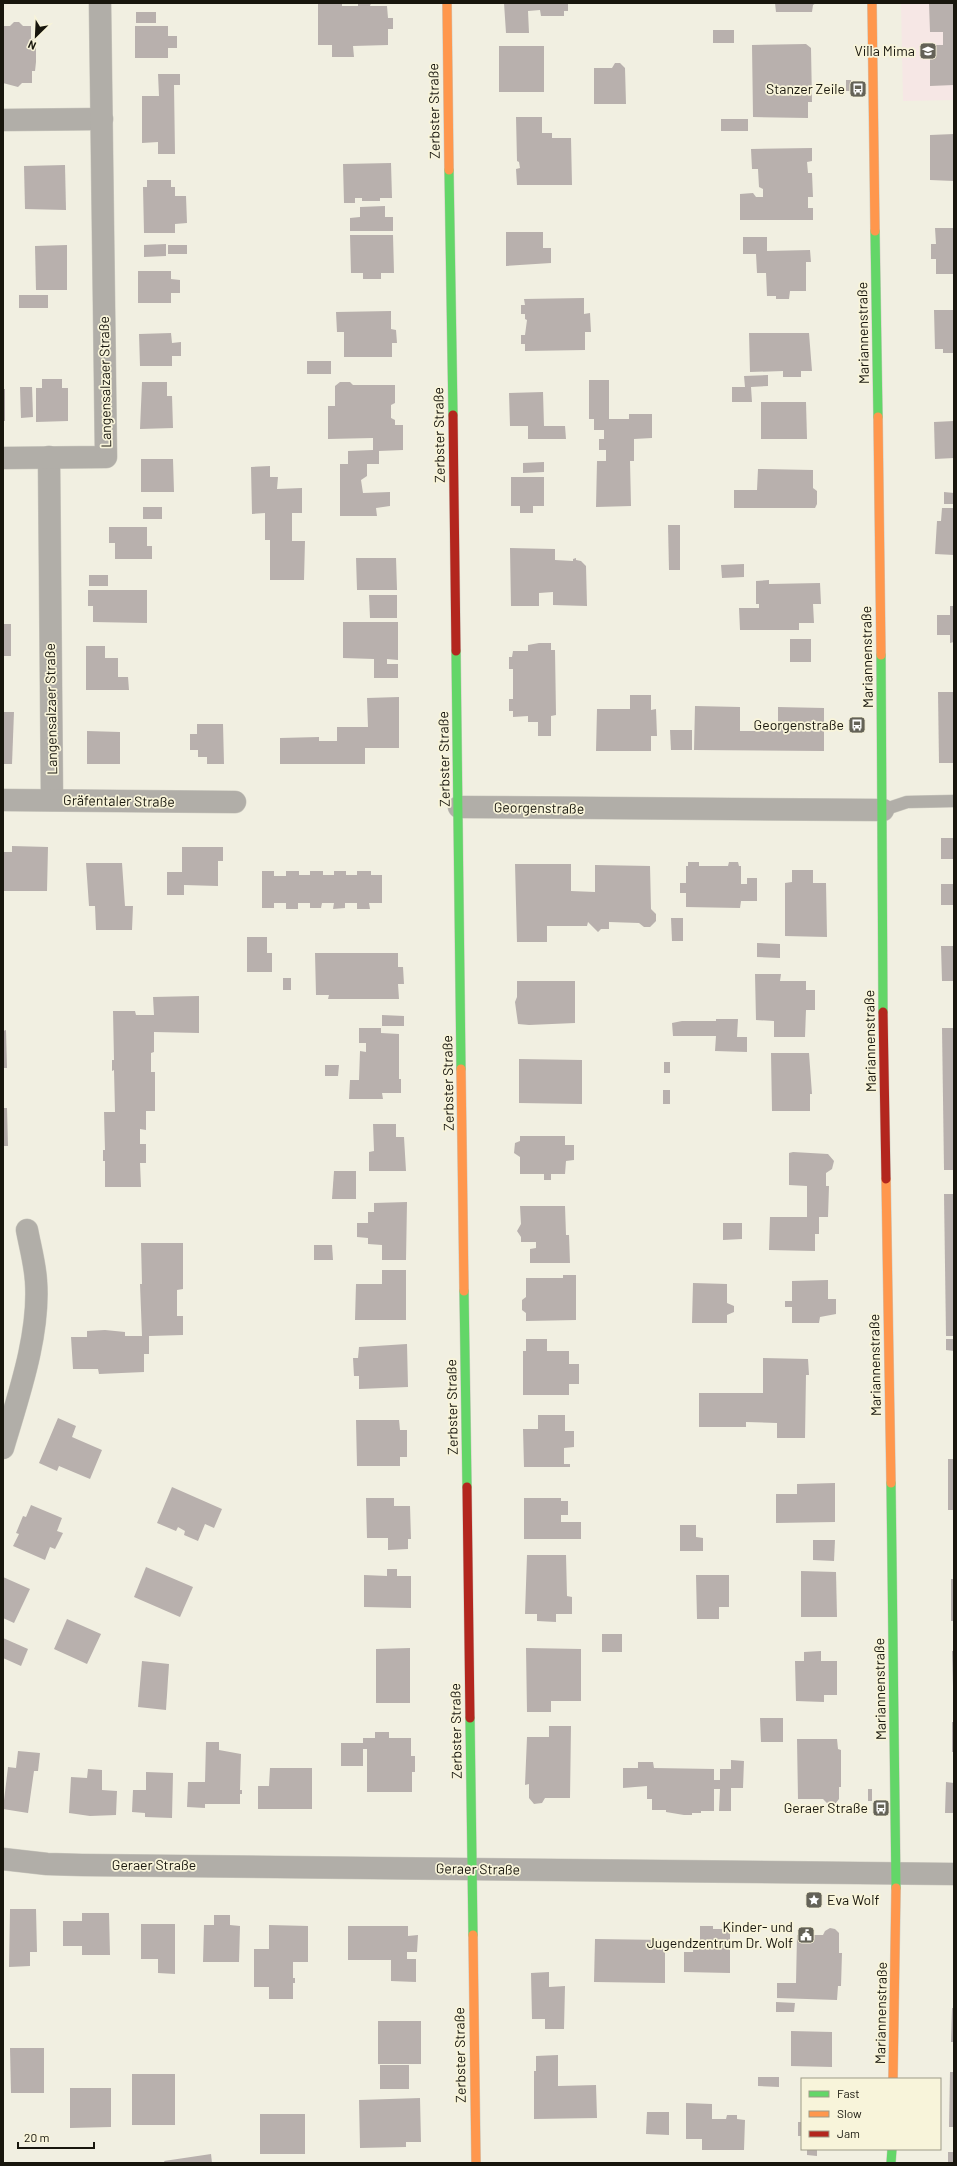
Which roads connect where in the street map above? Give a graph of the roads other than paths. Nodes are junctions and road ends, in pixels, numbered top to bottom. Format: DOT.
graph roads {
  1 [pos="100,3"];
  2 [pos="446,3"];
  3 [pos="872,3"];
  4 [pos="102,118"];
  5 [pos="3,120"];
  6 [pos="49,457"];
  7 [pos="3,458"];
  8 [pos="3,800"];
  9 [pos="52,800"];
  10 [pos="954,801"];
  11 [pos="235,802"];
  12 [pos="459,807"];
  13 [pos="883,810"];
  14 [pos="26,1230"];
  15 [pos="3,1448"];
  16 [pos="3,1859"];
  17 [pos="471,1869"];
  18 [pos="897,1873"];
  19 [pos="954,1874"];
  20 [pos="893,2078"];
  21 [pos="892,2150"];
  22 [pos="476,2163"];
  23 [pos="891,2163"];
  1 -- 4 [label="street, Langensalzaer Straße"];
  2 -- 12 [label="street, Zerbster Straße"];
  3 -- 13 [label="street, Mariannenstraße"];
  4 -- 5 [label="street"];
  4 -- 6 [label="street, Langensalzaer Straße"];
  6 -- 7 [label="street"];
  6 -- 9 [label="street, Langensalzaer Straße"];
  8 -- 9 [label="street, Gräfentaler Straße"];
  9 -- 11 [label="street, Gräfentaler Straße"];
  10 -- 13 [label="lane"];
  12 -- 13 [label="street, Georgenstraße"];
  12 -- 17 [label="street, Zerbster Straße"];
  13 -- 18 [label="street, Mariannenstraße"];
  14 -- 15 [label="street"];
  16 -- 17 [label="street, Geraer Straße"];
  17 -- 18 [label="street, Geraer Straße"];
  17 -- 22 [label="street, Zerbster Straße"];
  18 -- 19 [label="street, Geraer Straße"];
  18 -- 20 [label="street, Mariannenstraße"];
  21 -- 23 [label="street"];
}
